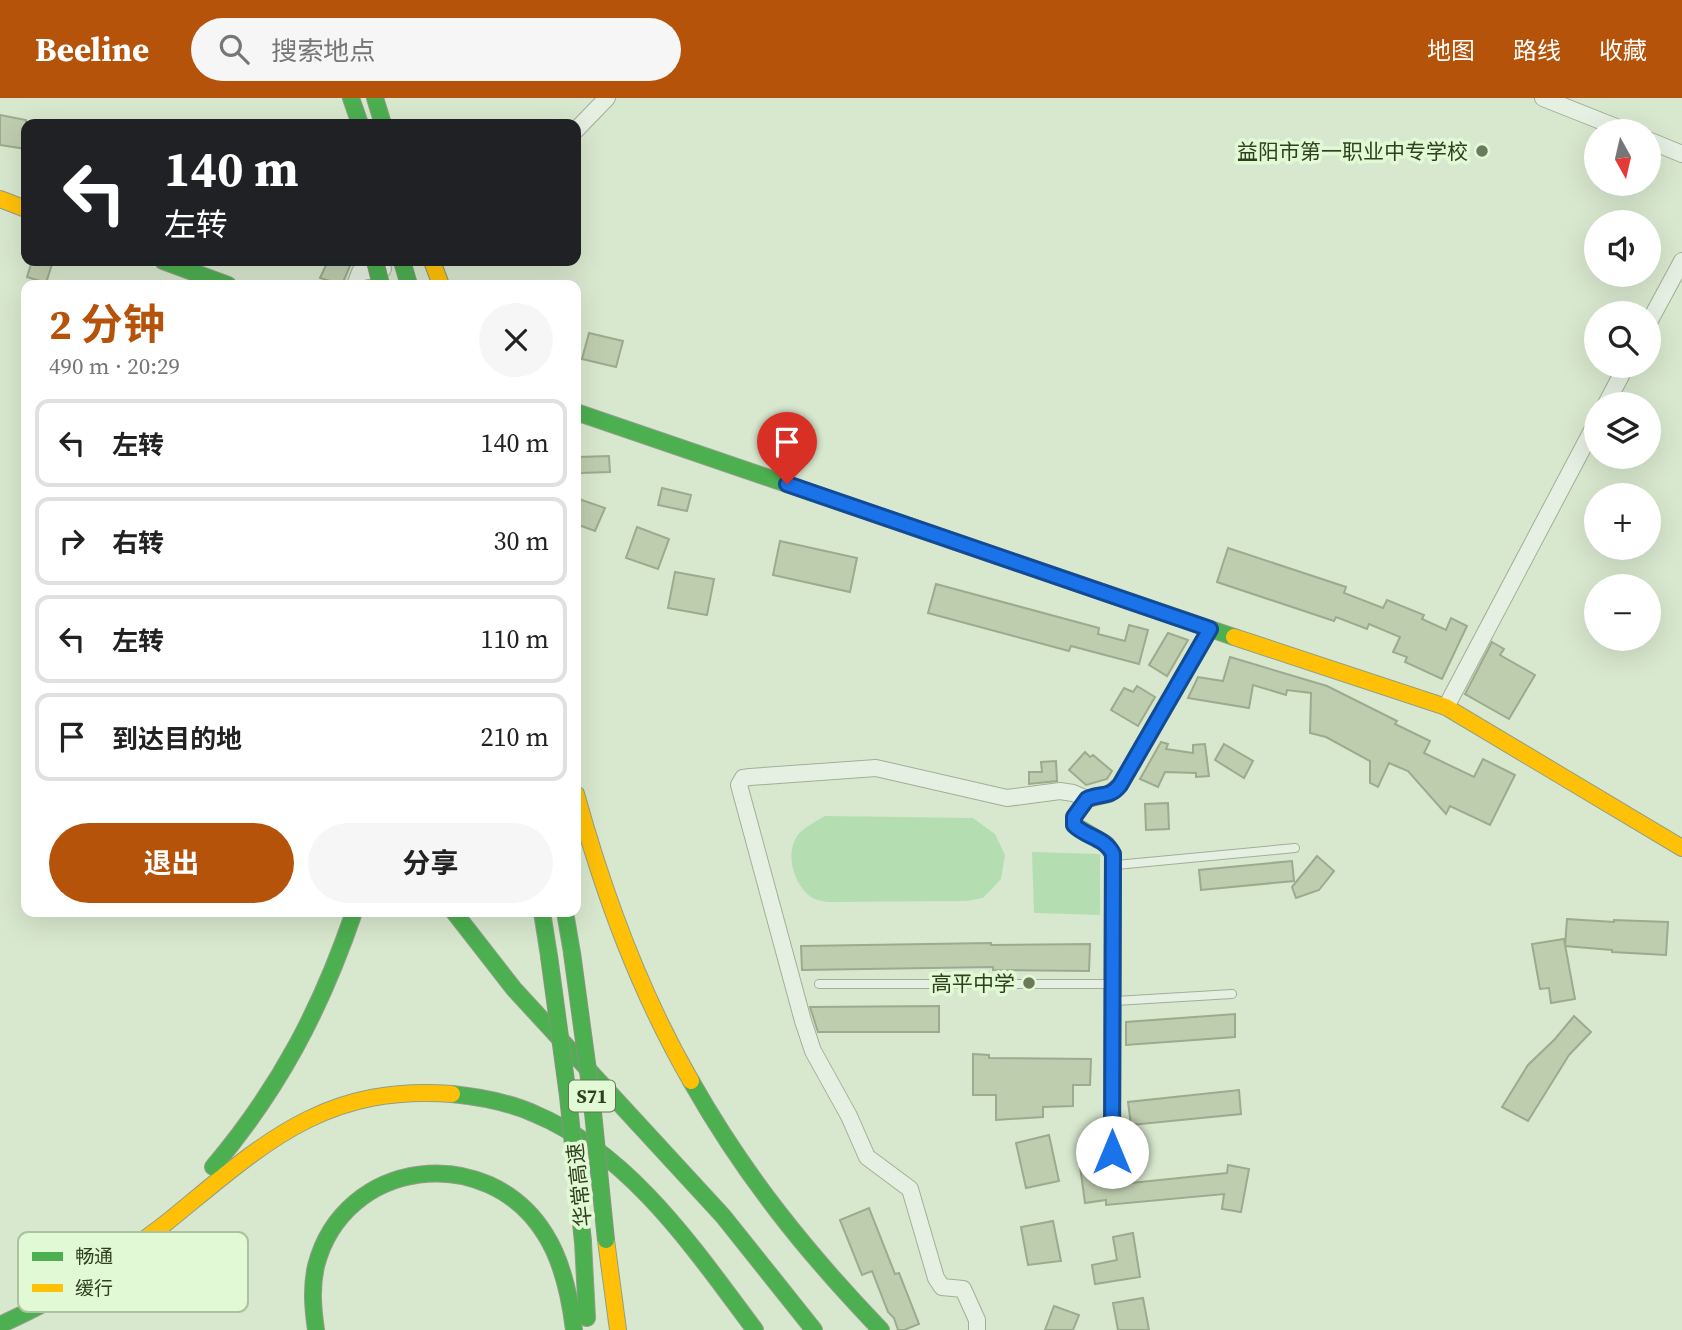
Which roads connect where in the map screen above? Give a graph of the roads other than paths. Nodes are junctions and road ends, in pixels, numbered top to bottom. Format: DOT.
graph roads {
  1 [pos="351,98"];
  2 [pos="374,98"];
  3 [pos="607,98"];
  4 [pos="1543,98"];
  5 [pos="358,119"];
  6 [pos="381,119"];
  7 [pos="1596,119"];
  8 [pos="581,125"];
  9 [pos="1661,145"];
  10 [pos="1682,153"];
  11 [pos="0,199"];
  12 [pos="21,207"];
  13 [pos="1682,261"];
  14 [pos="177,266"];
  15 [pos="408,266"];
  16 [pos="214,280"];
  17 [pos="357,280"];
  18 [pos="1660,301"];
  19 [pos="581,414"];
  20 [pos="1584,446"];
  21 [pos="1210,629"];
  22 [pos="1446,707"];
  23 [pos="1087,799"];
  24 [pos="581,810"];
  25 [pos="1295,848"];
  26 [pos="1682,848"];
  27 [pos="1113,866"];
  28 [pos="352,917"];
  29 [pos="457,917"];
  30 [pos="543,917"];
  31 [pos="566,917"];
  32 [pos="1112,984"];
  33 [pos="819,985"];
  34 [pos="1232,993"];
  35 [pos="1112,1001"];
  36 [pos="1112,1152"];
  37 [pos="147,1232"];
  38 [pos="154,1232"];
  39 [pos="606,1240"];
  40 [pos="26,1312"];
  41 [pos="0,1325"];
  42 [pos="316,1330"];
  43 [pos="574,1330"];
  44 [pos="588,1330"];
  45 [pos="612,1330"];
  46 [pos="618,1330"];
  47 [pos="755,1330"];
  48 [pos="814,1330"];
  49 [pos="881,1330"];
  50 [pos="977,1330"];
  1 -- 5 [label="main road"];
  2 -- 6 [label="main road"];
  3 -- 8 [label="street"];
  4 -- 7 [label="street"];
  9 -- 10 [label="street"];
  11 -- 12 [label="main road"];
  13 -- 18 [label="street"];
  14 -- 16 [label="main road"];
  15 -- 17 [label="street"];
  19 -- 21 [label="main road"];
  20 -- 22 [label="street"];
  21 -- 22 [label="main road"];
  21 -- 23 [label="main road"];
  22 -- 26 [label="main road"];
  23 -- 27 [label="main road"];
  23 -- 50 [label="street"];
  24 -- 49 [label="main road"];
  25 -- 27 [label="lane"];
  27 -- 32 [label="main road"];
  28 -- 37 [label="main road"];
  29 -- 48 [label="main road"];
  30 -- 44 [label="main road, 华常高速 / S71, bridge"];
  31 -- 39 [label="main road, 华常高速 / S71, bridge"];
  32 -- 33 [label="lane"];
  32 -- 35 [label="main road"];
  34 -- 35 [label="lane"];
  35 -- 36 [label="main road"];
  38 -- 47 [label="main road"];
  39 -- 45 [label="main road, 华常高速 / S71"];
  39 -- 46 [label="main road"];
  40 -- 41 [label="main road"];
  42 -- 43 [label="main road"];
}
